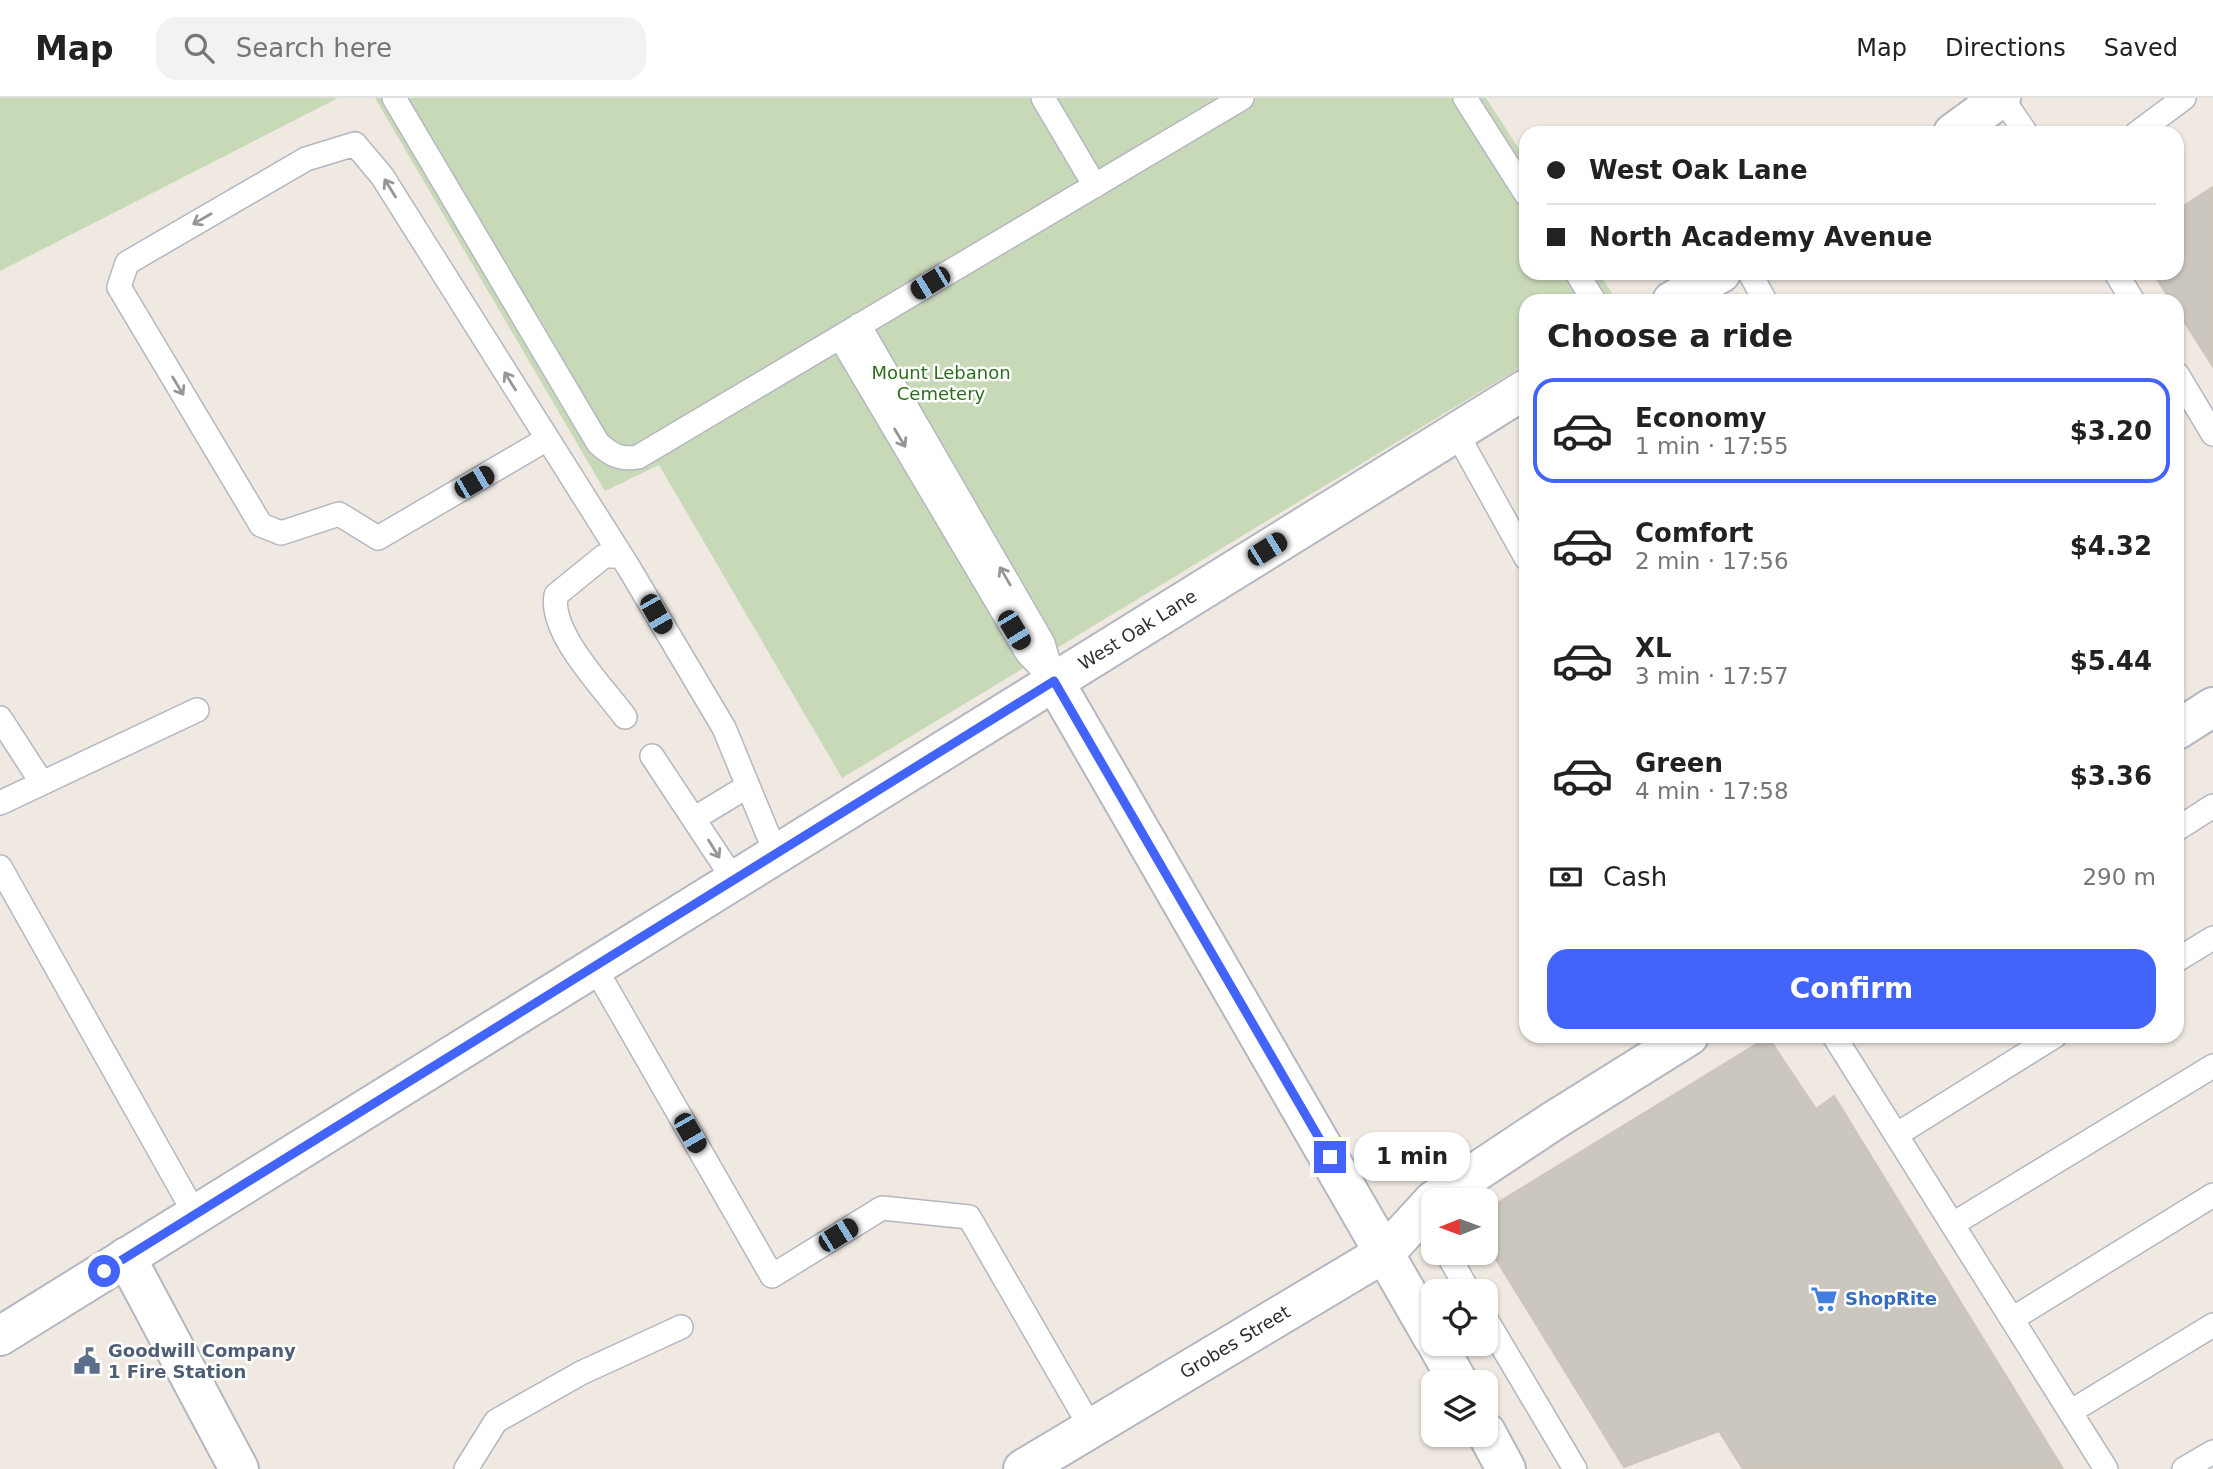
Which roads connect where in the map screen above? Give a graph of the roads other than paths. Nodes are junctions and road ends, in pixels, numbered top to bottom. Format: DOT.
graph roads {
  1 [pos="394,98"];
  2 [pos="1043,98"];
  3 [pos="1242,98"];
  4 [pos="1465,98"];
  5 [pos="2001,98"];
  6 [pos="2184,98"];
  7 [pos="1963,126"];
  8 [pos="2021,126"];
  9 [pos="2146,126"];
  10 [pos="1519,183"];
  11 [pos="1095,186"];
  12 [pos="1709,280"];
  13 [pos="1684,294"];
  14 [pos="850,331"];
  15 [pos="2184,386"];
  16 [pos="1519,393"];
  17 [pos="1456,432"];
  18 [pos="2213,434"];
  19 [pos="547,439"];
  20 [pos="1519,545"];
  21 [pos="620,556"];
  22 [pos="1054,681"];
  23 [pos="197,710"];
  24 [pos="2212,710"];
  25 [pos="625,717"];
  26 [pos="0,718"];
  27 [pos="2184,726"];
  28 [pos="652,756"];
  29 [pos="42,783"];
  30 [pos="748,786"];
  31 [pos="0,803"];
  32 [pos="2213,806"];
  33 [pos="695,818"];
  34 [pos="2184,825"];
  35 [pos="776,853"];
  36 [pos="0,867"];
  37 [pos="734,880"];
  38 [pos="2213,938"];
  39 [pos="2184,956"];
  40 [pos="594,966"];
  41 [pos="1678,1043"];
  42 [pos="1844,1043"];
  43 [pos="2044,1043"];
  44 [pos="2213,1066"];
  45 [pos="1896,1135"];
  46 [pos="1462,1188"];
  47 [pos="2213,1195"];
  48 [pos="195,1214"];
  49 [pos="1421,1220"];
  50 [pos="1953,1224"];
  51 [pos="1385,1252"];
  52 [pos="126,1257"];
  53 [pos="1421,1316"];
  54 [pos="2012,1320"];
  55 [pos="2213,1325"];
  56 [pos="681,1327"];
  57 [pos="0,1336"];
  58 [pos="1498,1339"];
  59 [pos="2070,1412"];
  60 [pos="1091,1428"];
  61 [pos="1494,1447"];
  62 [pos="2213,1452"];
  63 [pos="239,1469"];
  64 [pos="466,1469"];
  65 [pos="1023,1469"];
  66 [pos="1506,1469"];
  67 [pos="1575,1469"];
  68 [pos="2106,1469"];
  69 [pos="2185,1469"];
  1 -- 14 [label="lane"];
  2 -- 11 [label="lane"];
  3 -- 11 [label="lane"];
  4 -- 10 [label="lane"];
  5 -- 7 [label="main road"];
  5 -- 8 [label="lane"];
  6 -- 9 [label="lane"];
  11 -- 14 [label="lane"];
  12 -- 13 [label="main road"];
  14 -- 22 [label="lane"];
  15 -- 18 [label="lane"];
  16 -- 17 [label="main road, West Oak Lane"];
  17 -- 20 [label="lane"];
  17 -- 22 [label="main road, West Oak Lane"];
  19 -- 19 [label="lane, one-way"];
  19 -- 21 [label="lane"];
  21 -- 25 [label="lane"];
  21 -- 30 [label="lane"];
  22 -- 35 [label="main road, West Oak Lane"];
  22 -- 51 [label="main road"];
  23 -- 29 [label="lane"];
  24 -- 27 [label="main road"];
  26 -- 29 [label="lane"];
  28 -- 33 [label="lane"];
  29 -- 31 [label="lane"];
  30 -- 33 [label="lane"];
  30 -- 35 [label="lane"];
  32 -- 34 [label="lane"];
  33 -- 37 [label="lane, one-way"];
  35 -- 37 [label="main road, West Oak Lane"];
  36 -- 48 [label="lane"];
  37 -- 40 [label="main road, West Oak Lane"];
  38 -- 39 [label="lane"];
  40 -- 48 [label="main road, West Oak Lane"];
  40 -- 60 [label="lane"];
  41 -- 46 [label="main road, Grobes Street"];
  42 -- 45 [label="lane"];
  43 -- 45 [label="lane"];
  44 -- 50 [label="lane"];
  45 -- 50 [label="lane"];
  47 -- 54 [label="lane"];
  48 -- 52 [label="main road, West Oak Lane"];
  49 -- 51 [label="main road, Grobes Street"];
  50 -- 54 [label="lane"];
  51 -- 53 [label="main road"];
  51 -- 60 [label="main road, Grobes Street"];
  52 -- 57 [label="main road, West Oak Lane"];
  52 -- 63 [label="main road"];
  54 -- 59 [label="lane"];
  55 -- 59 [label="lane"];
  56 -- 64 [label="lane"];
  58 -- 67 [label="lane"];
  59 -- 68 [label="lane"];
  60 -- 65 [label="main road, Grobes Street"];
  61 -- 66 [label="main road"];
  62 -- 69 [label="lane"];
}
